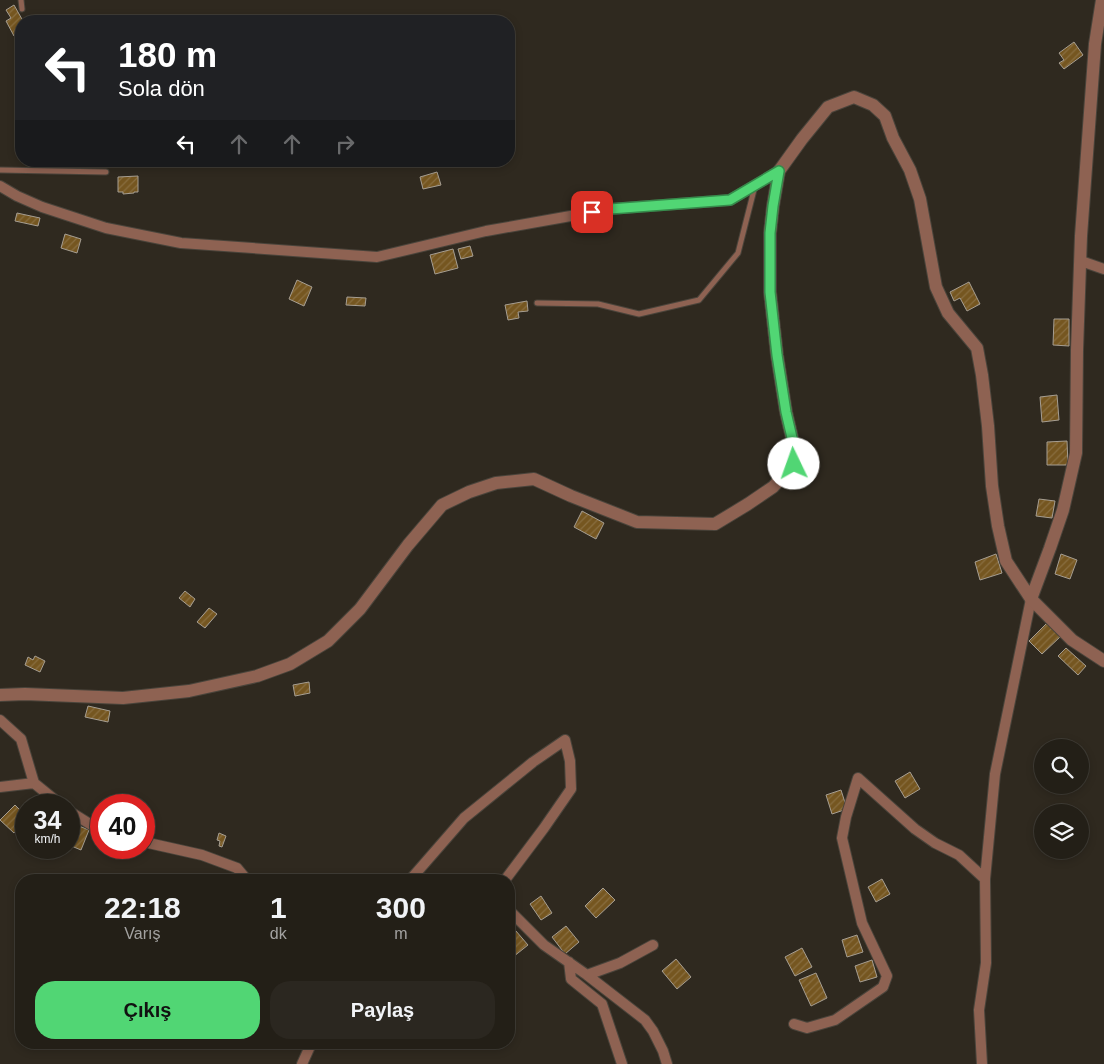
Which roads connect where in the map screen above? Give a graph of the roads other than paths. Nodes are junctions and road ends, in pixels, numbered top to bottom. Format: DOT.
graph roads {
  1 [pos="21,0"];
  2 [pos="1102,0"];
  3 [pos="22,9"];
  4 [pos="0,170"];
  5 [pos="779,171"];
  6 [pos="106,172"];
  7 [pos="755,185"];
  8 [pos="0,186"];
  9 [pos="1080,261"];
  10 [pos="1104,269"];
  11 [pos="537,303"];
  12 [pos="1031,599"];
  13 [pos="1104,662"];
  14 [pos="0,695"];
  15 [pos="0,720"];
  16 [pos="34,783"];
  17 [pos="0,787"];
  18 [pos="47,794"];
  19 [pos="155,844"];
  20 [pos="242,874"];
  21 [pos="415,874"];
  22 [pos="510,874"];
  23 [pos="985,879"];
  24 [pos="515,916"];
  25 [pos="653,945"];
  26 [pos="569,962"];
  27 [pos="587,975"];
  28 [pos="794,1024"];
  29 [pos="309,1049"];
  30 [pos="302,1064"];
  31 [pos="622,1064"];
  32 [pos="667,1064"];
  33 [pos="982,1064"];
  1 -- 3 [label="lane"];
  2 -- 9 [label="street"];
  4 -- 6 [label="lane"];
  5 -- 7 [label="street"];
  5 -- 12 [label="street"];
  5 -- 14 [label="street"];
  7 -- 8 [label="street"];
  7 -- 11 [label="lane"];
  9 -- 10 [label="street"];
  9 -- 12 [label="street"];
  12 -- 13 [label="street"];
  12 -- 23 [label="street"];
  15 -- 16 [label="street"];
  16 -- 17 [label="street"];
  16 -- 18 [label="street"];
  19 -- 20 [label="street"];
  21 -- 22 [label="street"];
  23 -- 28 [label="street"];
  23 -- 33 [label="street"];
  24 -- 26 [label="street"];
  25 -- 27 [label="street"];
  26 -- 27 [label="street"];
  26 -- 31 [label="street"];
  27 -- 32 [label="street"];
  29 -- 30 [label="street"];
}
